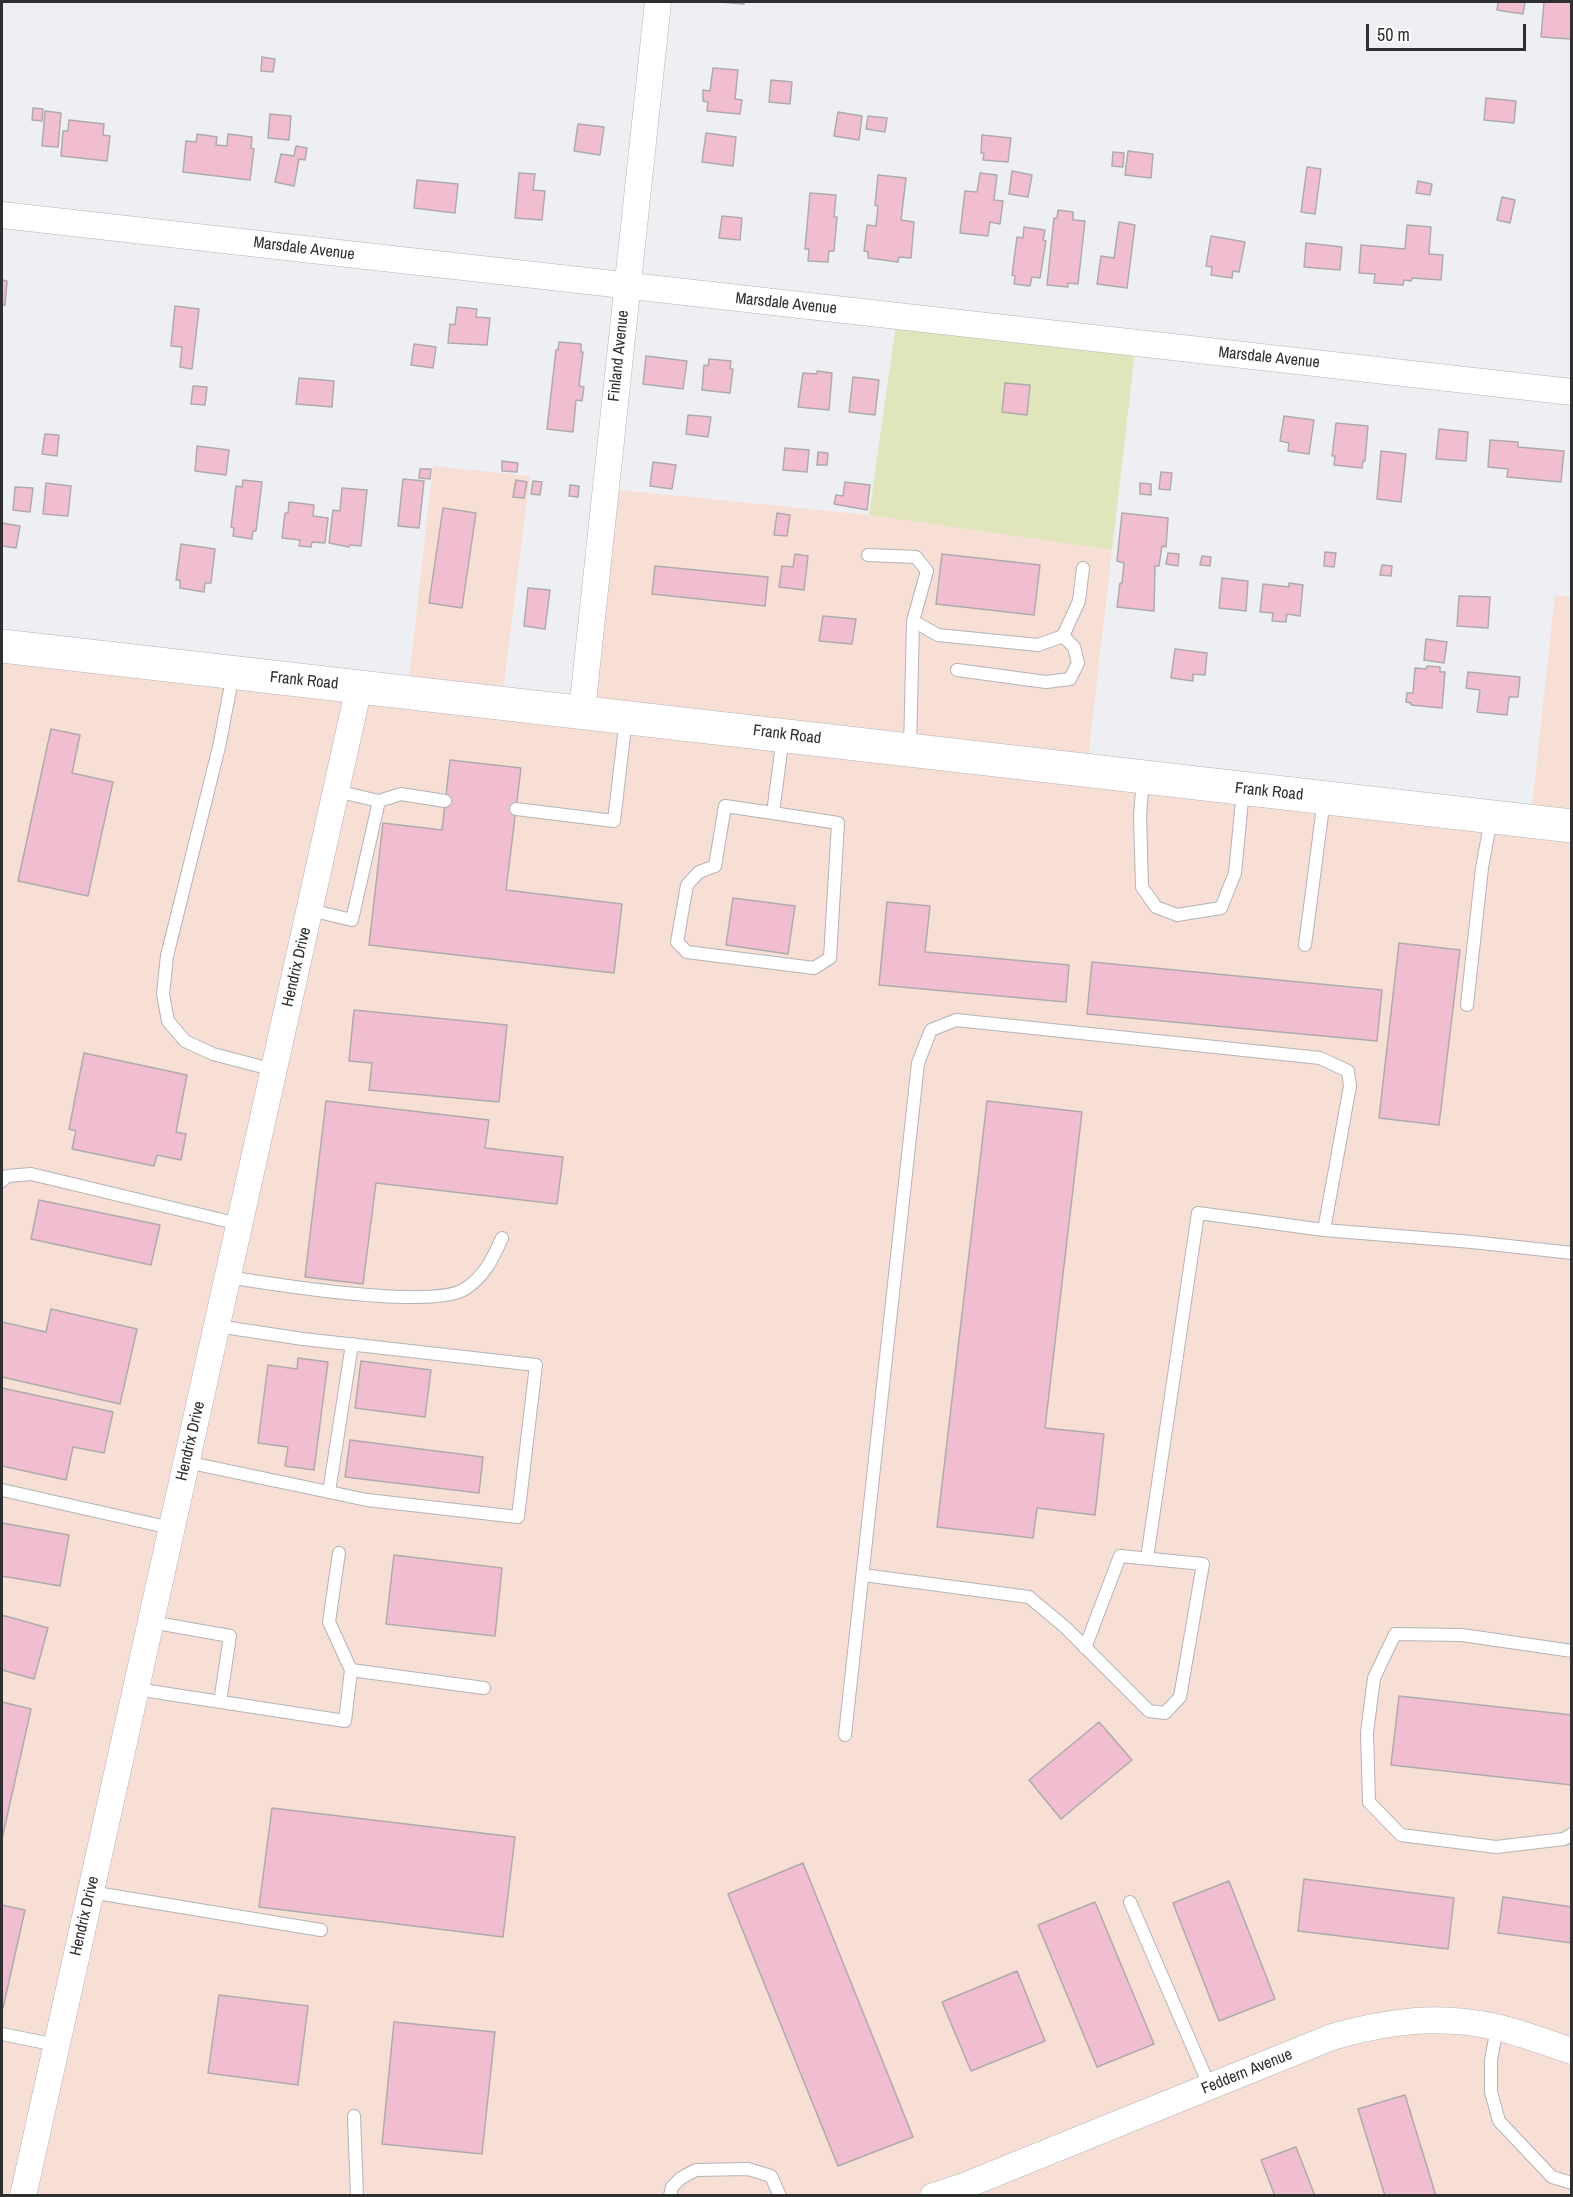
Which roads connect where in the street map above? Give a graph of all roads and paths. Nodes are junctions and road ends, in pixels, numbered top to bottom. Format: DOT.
graph roads {
  1 [pos="658,2"];
  2 [pos="2,214"];
  3 [pos="626,286"];
  4 [pos="1572,392"];
  5 [pos="868,555"];
  6 [pos="1083,568"];
  7 [pos="913,621"];
  8 [pos="1064,636"];
  9 [pos="2,646"];
  10 [pos="957,670"];
  11 [pos="233,673"];
  12 [pos="359,687"];
  13 [pos="582,711"];
  14 [pos="626,717"];
  15 [pos="784,735"];
  16 [pos="909,750"];
  17 [pos="1143,777"];
  18 [pos="1243,789"];
  19 [pos="336,791"];
  20 [pos="1324,798"];
  21 [pos="379,801"];
  22 [pos="445,801"];
  23 [pos="516,809"];
  24 [pos="773,813"];
  25 [pos="1491,818"];
  26 [pos="1572,826"];
  27 [pos="309,910"];
  28 [pos="1305,945"];
  29 [pos="1467,1005"];
  30 [pos="274,1070"];
  31 [pos="3,1177"];
  32 [pos="239,1224"];
  33 [pos="1324,1230"];
  34 [pos="502,1238"];
  35 [pos="1572,1253"];
  36 [pos="228,1277"];
  37 [pos="217,1326"];
  38 [pos="352,1344"];
  39 [pos="186,1462"];
  40 [pos="2,1490"];
  41 [pos="329,1492"];
  42 [pos="171,1528"];
  43 [pos="339,1553"];
  44 [pos="1147,1558"];
  45 [pos="863,1575"];
  46 [pos="150,1622"];
  47 [pos="1085,1648"];
  48 [pos="1572,1651"];
  49 [pos="351,1670"];
  50 [pos="484,1688"];
  51 [pos="136,1689"];
  52 [pos="220,1702"];
  53 [pos="846,1735"];
  54 [pos="1572,1834"];
  55 [pos="90,1892"];
  56 [pos="1130,1902"];
  57 [pos="321,1930"];
  58 [pos="1497,2027"];
  59 [pos="2,2034"];
  60 [pos="56,2045"];
  61 [pos="1572,2051"];
  62 [pos="1210,2087"];
  63 [pos="354,2116"];
  64 [pos="1572,2183"];
  65 [pos="23,2196"];
  66 [pos="357,2196"];
  67 [pos="670,2196"];
  68 [pos="780,2196"];
  69 [pos="933,2196"];
  1 -- 3 [label="street, Finland Avenue"];
  2 -- 3 [label="street, Marsdale Avenue"];
  3 -- 4 [label="street, Marsdale Avenue"];
  3 -- 13 [label="street, Finland Avenue"];
  5 -- 7 [label="lane"];
  6 -- 8 [label="lane"];
  7 -- 8 [label="lane"];
  7 -- 16 [label="lane"];
  8 -- 10 [label="lane"];
  9 -- 11 [label="main road, Frank Road"];
  11 -- 12 [label="main road, Frank Road"];
  11 -- 30 [label="lane"];
  12 -- 13 [label="main road, Frank Road"];
  12 -- 19 [label="street, Hendrix Drive"];
  13 -- 14 [label="main road, Frank Road"];
  14 -- 15 [label="main road, Frank Road"];
  14 -- 23 [label="lane"];
  15 -- 16 [label="main road, Frank Road"];
  15 -- 24 [label="lane"];
  16 -- 17 [label="main road, Frank Road"];
  17 -- 18 [label="main road, Frank Road"];
  17 -- 18 [label="lane"];
  18 -- 20 [label="main road, Frank Road"];
  19 -- 21 [label="lane"];
  19 -- 27 [label="street, Hendrix Drive"];
  20 -- 25 [label="main road, Frank Road"];
  20 -- 28 [label="lane"];
  21 -- 22 [label="lane"];
  21 -- 27 [label="lane"];
  24 -- 24 [label="lane"];
  25 -- 26 [label="main road, Frank Road"];
  25 -- 29 [label="lane"];
  27 -- 30 [label="street, Hendrix Drive"];
  30 -- 32 [label="street, Hendrix Drive"];
  31 -- 32 [label="lane"];
  32 -- 36 [label="street, Hendrix Drive"];
  33 -- 35 [label="lane"];
  33 -- 44 [label="lane"];
  33 -- 45 [label="lane"];
  34 -- 36 [label="lane"];
  36 -- 37 [label="street, Hendrix Drive"];
  37 -- 38 [label="lane"];
  37 -- 39 [label="street, Hendrix Drive"];
  38 -- 41 [label="lane"];
  38 -- 41 [label="lane"];
  39 -- 41 [label="lane"];
  39 -- 42 [label="street, Hendrix Drive"];
  40 -- 42 [label="lane"];
  42 -- 46 [label="street, Hendrix Drive"];
  43 -- 49 [label="lane"];
  44 -- 47 [label="lane"];
  44 -- 47 [label="lane"];
  45 -- 47 [label="lane"];
  45 -- 53 [label="lane"];
  46 -- 51 [label="street, Hendrix Drive"];
  46 -- 52 [label="lane"];
  48 -- 54 [label="lane"];
  49 -- 50 [label="lane"];
  49 -- 52 [label="lane"];
  51 -- 52 [label="lane"];
  51 -- 55 [label="street, Hendrix Drive"];
  55 -- 57 [label="lane"];
  55 -- 60 [label="street, Hendrix Drive"];
  56 -- 62 [label="lane"];
  58 -- 61 [label="street, Feddern Avenue"];
  58 -- 62 [label="street, Feddern Avenue"];
  58 -- 64 [label="lane"];
  59 -- 60 [label="lane"];
  60 -- 65 [label="street, Hendrix Drive"];
  62 -- 69 [label="street, Feddern Avenue"];
  63 -- 66 [label="lane"];
  67 -- 68 [label="lane"];
}
